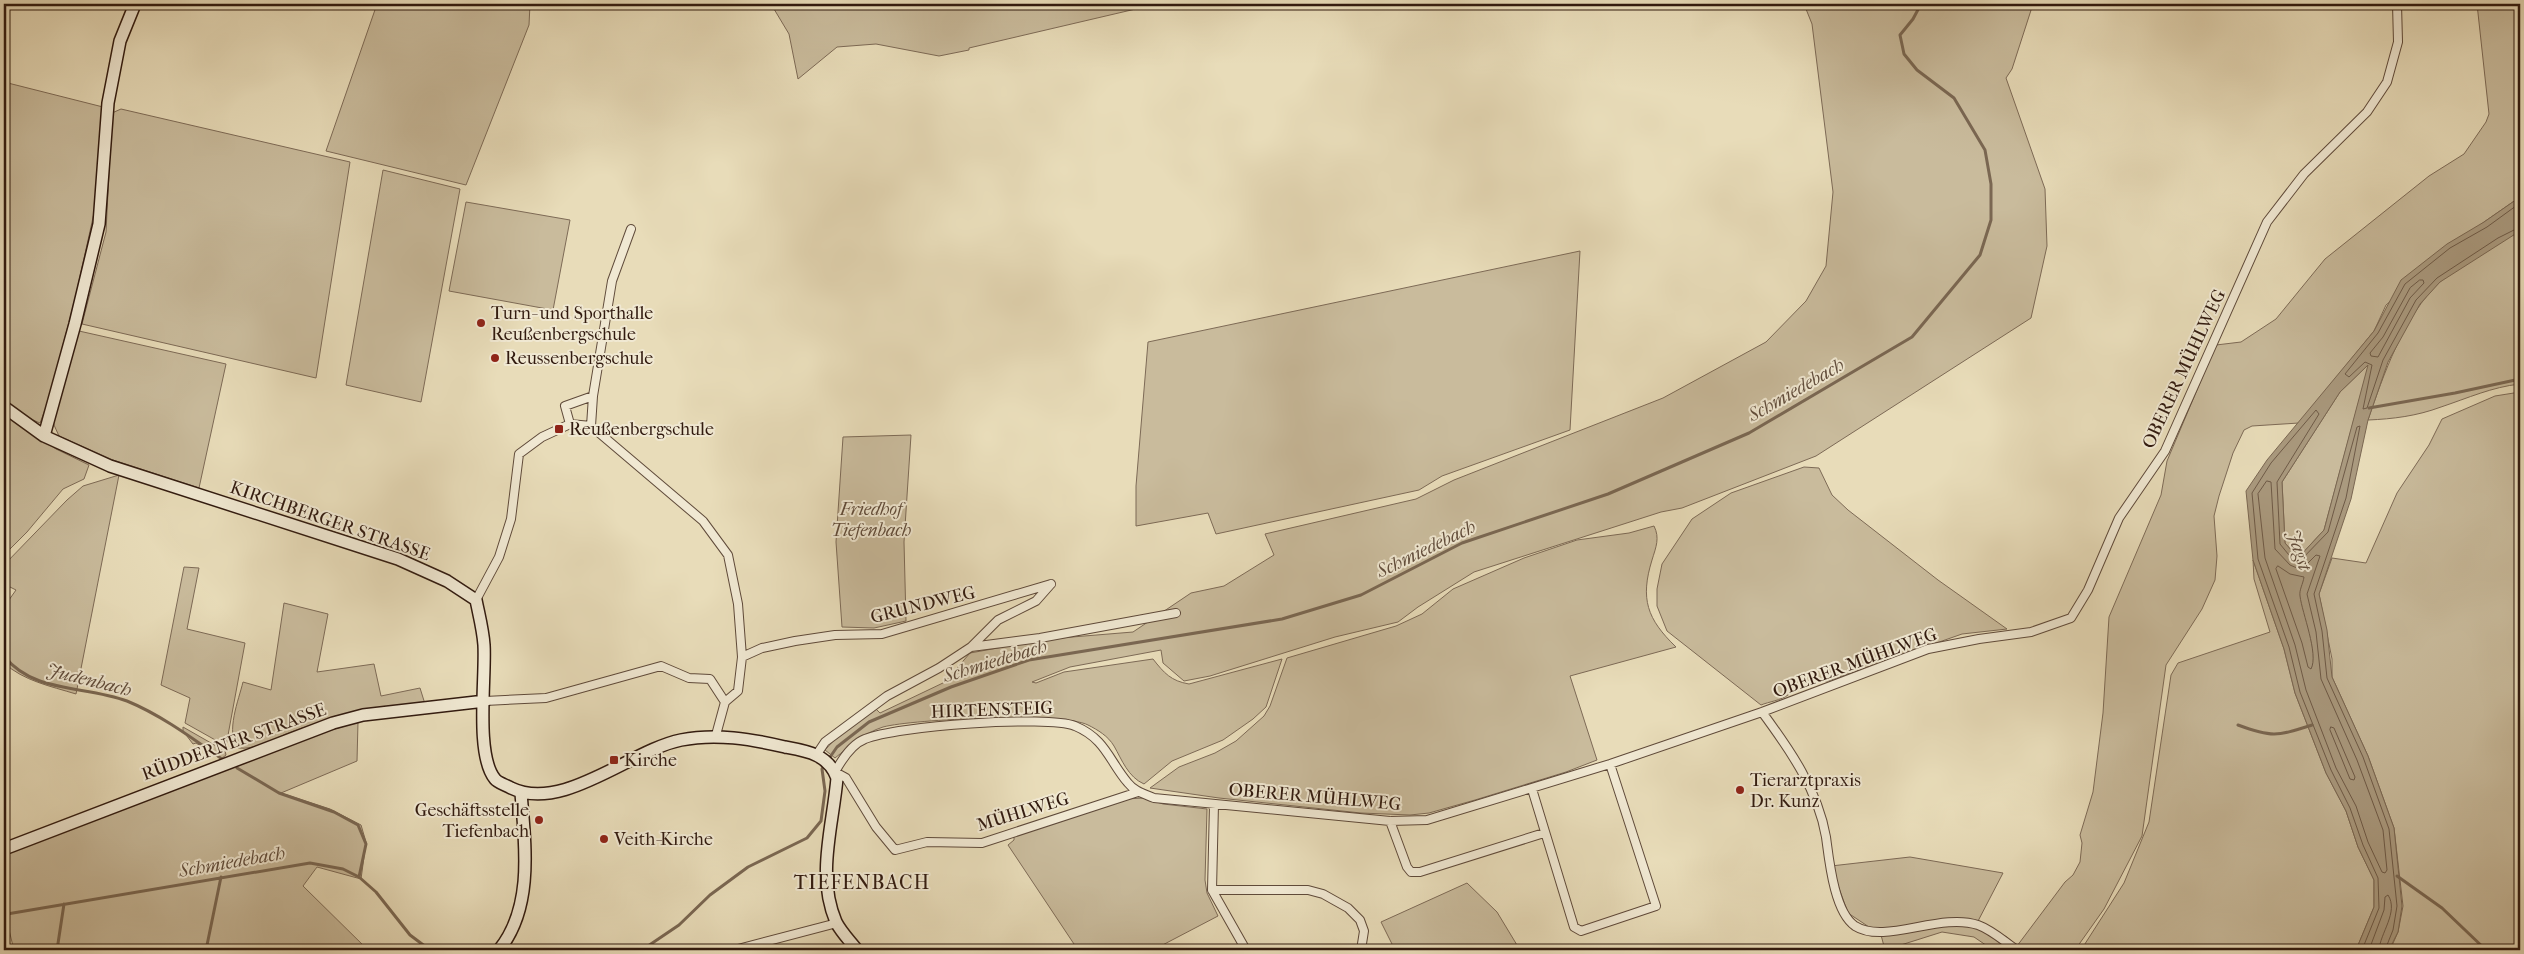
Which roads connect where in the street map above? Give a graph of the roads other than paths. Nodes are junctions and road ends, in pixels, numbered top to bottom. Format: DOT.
graph roads {
  1 [pos="135,4"];
  2 [pos="2397,4"];
  3 [pos="630,229"];
  4 [pos="593,396"];
  5 [pos="4,407"];
  6 [pos="570,424"];
  7 [pos="592,426"];
  8 [pos="44,436"];
  9 [pos="476,600"];
  10 [pos="1176,613"];
  11 [pos="970,647"];
  12 [pos="742,657"];
  13 [pos="485,700"];
  14 [pos="725,702"];
  15 [pos="1762,712"];
  16 [pos="716,736"];
  17 [pos="819,755"];
  18 [pos="1610,764"];
  19 [pos="833,769"];
  20 [pos="1532,789"];
  21 [pos="1138,792"];
  22 [pos="521,793"];
  23 [pos="1214,804"];
  24 [pos="1390,821"];
  25 [pos="1544,833"];
  26 [pos="4,849"];
  27 [pos="1212,890"];
  28 [pos="837,923"];
  29 [pos="499,950"];
  30 [pos="734,950"];
  31 [pos="857,950"];
  32 [pos="1246,950"];
  33 [pos="1361,950"];
  34 [pos="2017,950"];
  1 -- 8 [label="main road"];
  2 -- 15 [label="street, OBERER MÜHLWEG"];
  3 -- 4 [label="street"];
  4 -- 6 [label="street"];
  4 -- 7 [label="street"];
  5 -- 8 [label="main road, KIRCHBERGER STRASSE"];
  6 -- 7 [label="street"];
  6 -- 9 [label="street"];
  7 -- 12 [label="street"];
  8 -- 9 [label="main road, KIRCHBERGER STRASSE"];
  9 -- 13 [label="main road"];
  10 -- 11 [label="street"];
  11 -- 12 [label="street, GRUNDWEG"];
  11 -- 17 [label="street"];
  12 -- 14 [label="street"];
  13 -- 14 [label="street"];
  13 -- 22 [label="main road"];
  13 -- 26 [label="main road, RÜDDERNER STRASSE"];
  14 -- 16 [label="street"];
  15 -- 18 [label="street, OBERER MÜHLWEG"];
  15 -- 34 [label="street"];
  16 -- 17 [label="main road"];
  16 -- 22 [label="main road"];
  17 -- 19 [label="main road"];
  18 -- 20 [label="street, OBERER MÜHLWEG"];
  18 -- 25 [label="street"];
  19 -- 21 [label="street, HIRTENSTEIG"];
  19 -- 21 [label="street, MÜHLWEG"];
  19 -- 28 [label="main road"];
  20 -- 24 [label="street, OBERER MÜHLWEG"];
  20 -- 25 [label="street"];
  21 -- 23 [label="street, OBERER MÜHLWEG"];
  22 -- 29 [label="main road"];
  23 -- 24 [label="street, OBERER MÜHLWEG"];
  23 -- 27 [label="street"];
  24 -- 25 [label="street"];
  27 -- 32 [label="street"];
  27 -- 33 [label="street"];
  28 -- 30 [label="street"];
  28 -- 31 [label="main road"];
}
